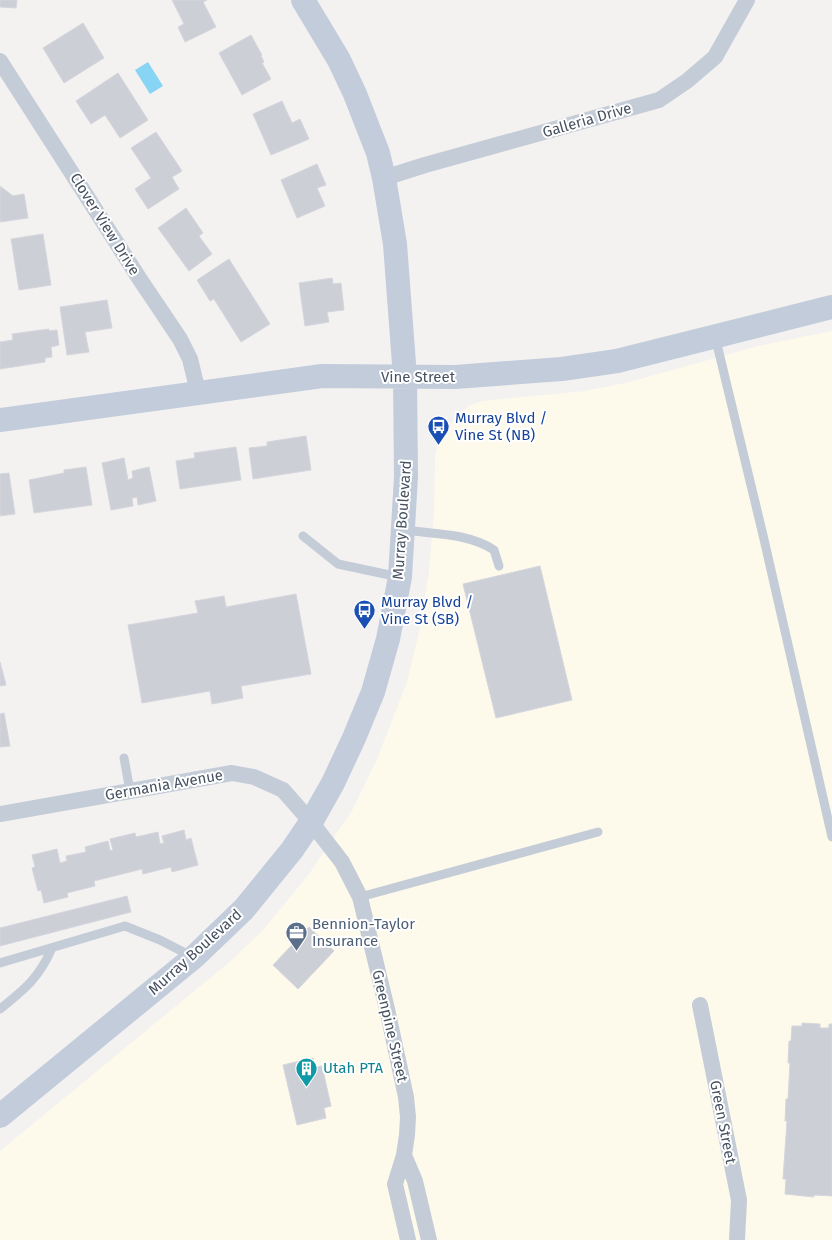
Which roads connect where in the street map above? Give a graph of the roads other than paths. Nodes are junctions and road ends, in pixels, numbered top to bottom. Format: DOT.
graph roads {
  1 [pos="303,0"];
  2 [pos="747,0"];
  3 [pos="0,61"];
  4 [pos="384,178"];
  5 [pos="832,307"];
  6 [pos="715,335"];
  7 [pos="406,377"];
  8 [pos="198,392"];
  9 [pos="0,420"];
  10 [pos="404,530"];
  11 [pos="303,536"];
  12 [pos="498,566"];
  13 [pos="400,577"];
  14 [pos="124,758"];
  15 [pos="130,791"];
  16 [pos="0,814"];
  17 [pos="311,822"];
  18 [pos="598,832"];
  19 [pos="832,837"];
  20 [pos="360,896"];
  21 [pos="52,948"];
  22 [pos="194,957"];
  23 [pos="0,963"];
  24 [pos="700,1005"];
  25 [pos="0,1009"];
  26 [pos="0,1116"];
  27 [pos="404,1155"];
  28 [pos="734,1239"];
  29 [pos="408,1240"];
  30 [pos="429,1240"];
  1 -- 4 [label="main road, Murray Boulevard"];
  2 -- 4 [label="street, Galleria Drive"];
  3 -- 8 [label="street, Clover View Drive"];
  4 -- 7 [label="main road, Murray Boulevard"];
  5 -- 6 [label="main road, Vine Street"];
  6 -- 7 [label="main road, Vine Street"];
  6 -- 19 [label="lane"];
  7 -- 8 [label="main road, Vine Street"];
  7 -- 10 [label="main road, Murray Boulevard"];
  8 -- 9 [label="main road, Vine Street"];
  10 -- 12 [label="lane"];
  10 -- 13 [label="main road, Murray Boulevard"];
  11 -- 13 [label="lane"];
  13 -- 17 [label="main road, Murray Boulevard"];
  14 -- 15 [label="lane"];
  15 -- 16 [label="street, Germania Avenue"];
  15 -- 17 [label="street, Germania Avenue"];
  17 -- 20 [label="street, Greenpine Street"];
  17 -- 22 [label="main road, Murray Boulevard"];
  18 -- 20 [label="lane"];
  20 -- 27 [label="street, Greenpine Street"];
  21 -- 22 [label="lane"];
  21 -- 23 [label="lane"];
  21 -- 25 [label="lane"];
  22 -- 26 [label="main road, Murray Boulevard"];
  24 -- 28 [label="street, Green Street"];
  27 -- 29 [label="street, Greenpine Street"];
  27 -- 30 [label="street, Greenpine Street"];
}
